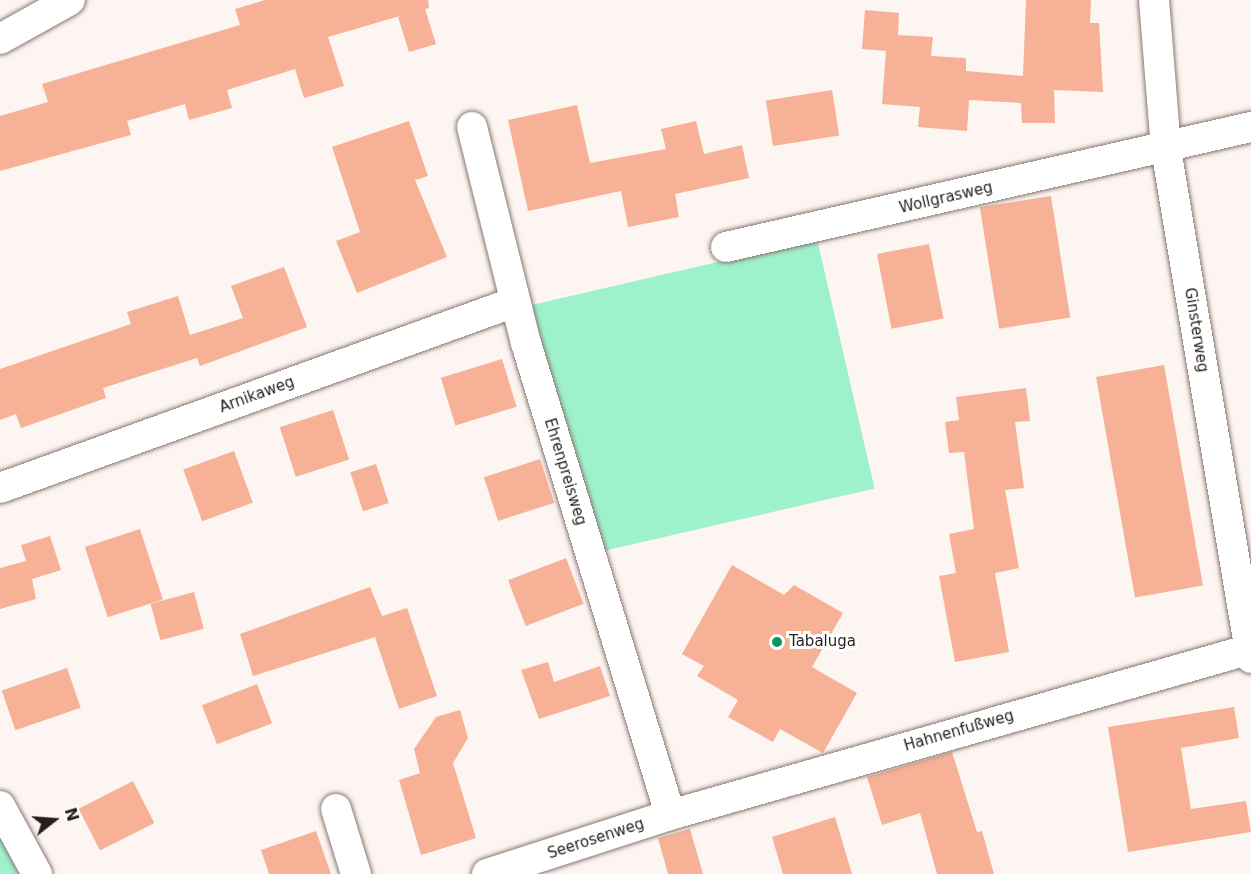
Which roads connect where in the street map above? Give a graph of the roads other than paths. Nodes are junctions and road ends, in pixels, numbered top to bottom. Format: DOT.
graph roads {
  1 [pos="70,0"];
  2 [pos="1154,0"];
  3 [pos="0,39"];
  4 [pos="472,127"];
  5 [pos="1251,128"];
  6 [pos="1166,149"];
  7 [pos="726,247"];
  8 [pos="515,302"];
  9 [pos="0,488"];
  10 [pos="1250,652"];
  11 [pos="0,806"];
  12 [pos="336,809"];
  13 [pos="670,814"];
  14 [pos="37,874"];
  15 [pos="356,874"];
  16 [pos="487,874"];
  1 -- 3 [label="street"];
  2 -- 6 [label="street, Ginsterweg"];
  4 -- 8 [label="street, Ehrenpreisweg"];
  5 -- 6 [label="street, Wollgrasweg"];
  6 -- 7 [label="street, Wollgrasweg"];
  6 -- 10 [label="street, Ginsterweg"];
  8 -- 9 [label="street, Arnikaweg"];
  8 -- 13 [label="street, Ehrenpreisweg"];
  10 -- 13 [label="street, Hahnenfußweg"];
  11 -- 14 [label="street"];
  12 -- 15 [label="street"];
  13 -- 16 [label="street, Seerosenweg"];
}
